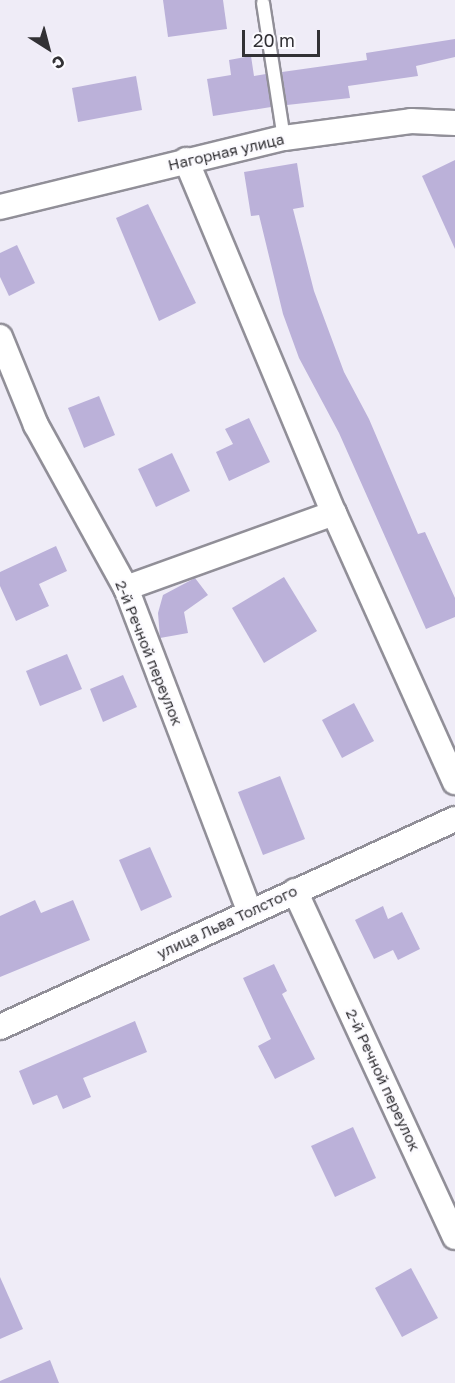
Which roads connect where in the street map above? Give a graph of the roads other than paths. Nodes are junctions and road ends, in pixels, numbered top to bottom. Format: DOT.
graph roads {
  1 [pos="263,3"];
  2 [pos="455,123"];
  3 [pos="284,138"];
  4 [pos="186,160"];
  5 [pos="0,207"];
  6 [pos="0,337"];
  7 [pos="334,513"];
  8 [pos="126,588"];
  9 [pos="455,782"];
  10 [pos="455,819"];
  11 [pos="295,891"];
  12 [pos="250,912"];
  13 [pos="0,1027"];
  14 [pos="455,1237"];
  1 -- 3 [label="lane"];
  2 -- 3 [label="street, Нагорная улица"];
  3 -- 4 [label="street, Нагорная улица"];
  4 -- 5 [label="street, Нагорная улица"];
  4 -- 7 [label="street"];
  6 -- 8 [label="street, 2-й Речной переулок"];
  7 -- 8 [label="street"];
  7 -- 9 [label="street"];
  8 -- 12 [label="street, 2-й Речной переулок"];
  10 -- 11 [label="street, улица Льва Толстого"];
  11 -- 12 [label="street, улица Льва Толстого"];
  11 -- 14 [label="street, 2-й Речной переулок"];
  12 -- 13 [label="street, улица Льва Толстого"];
}
